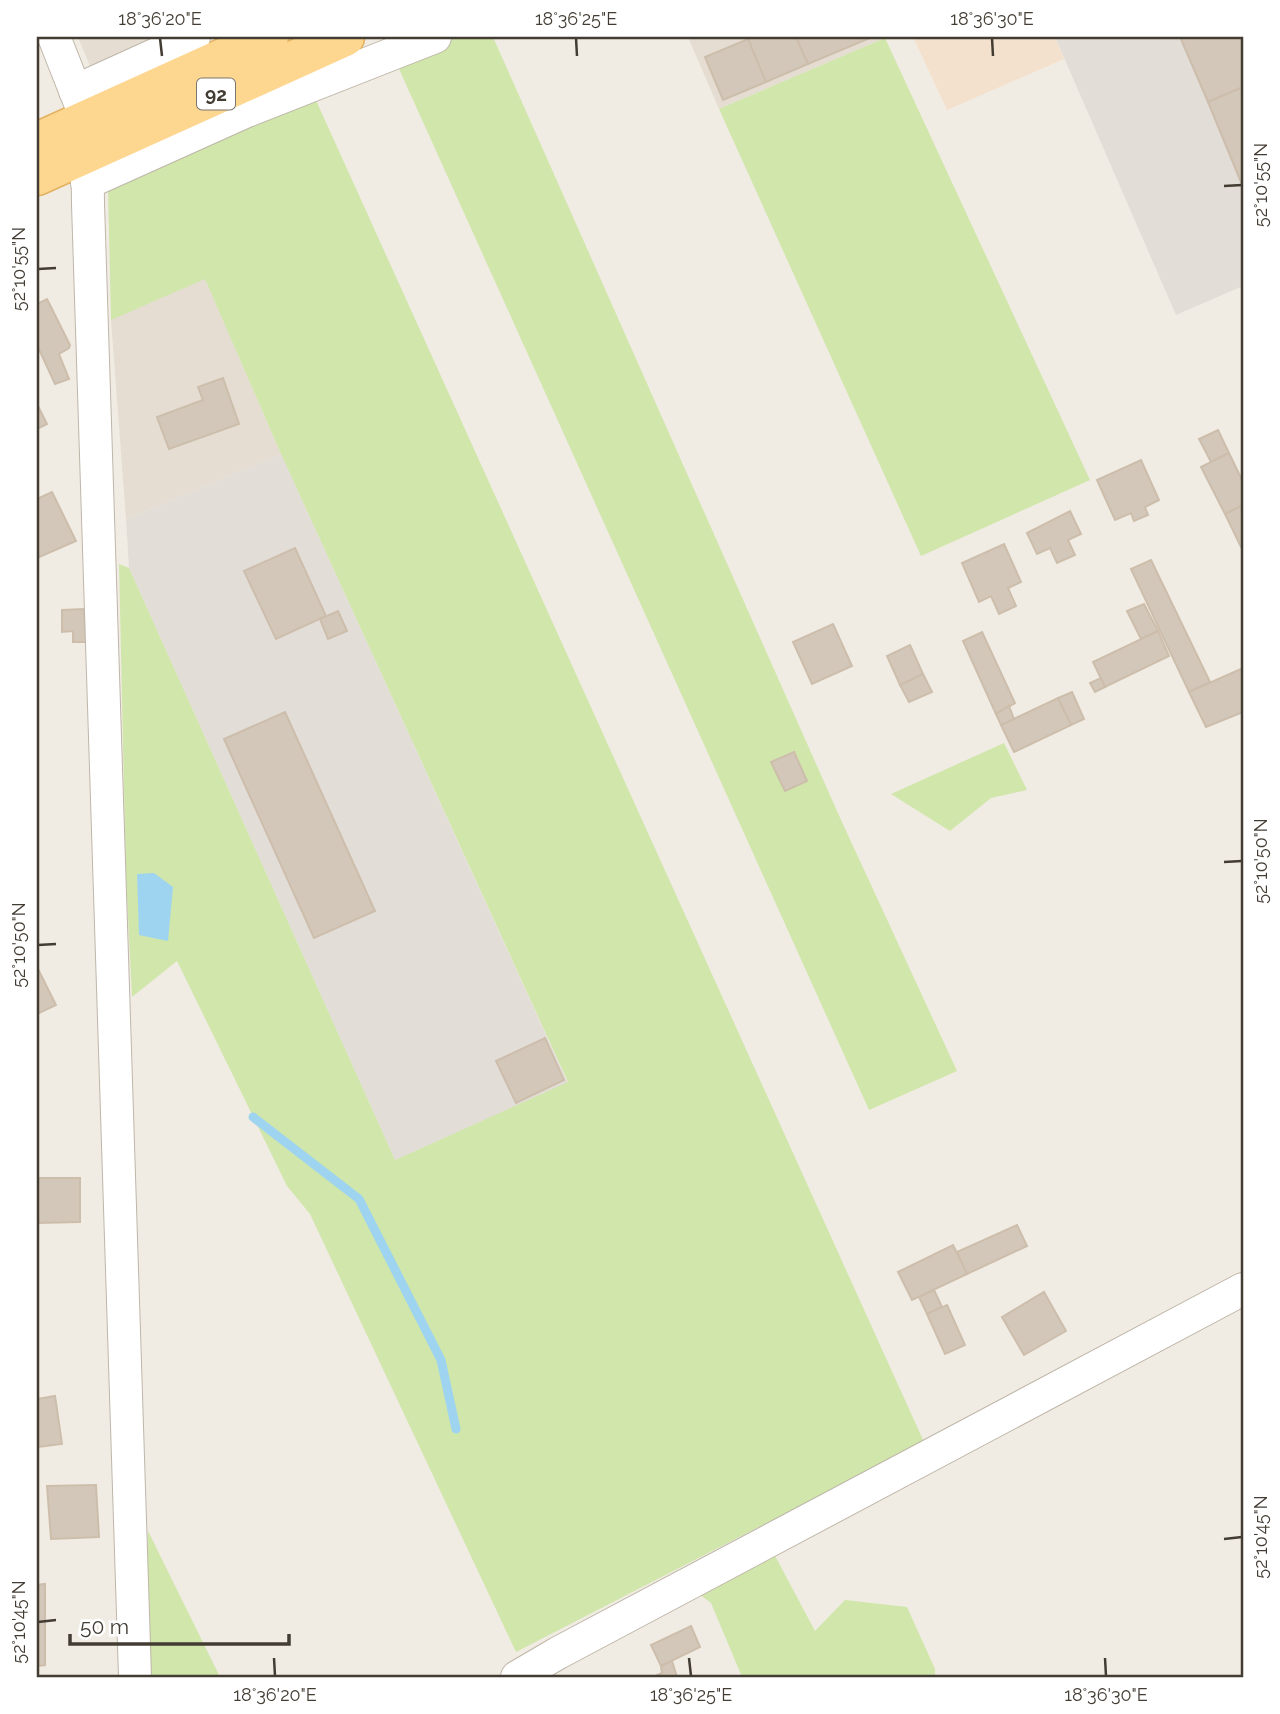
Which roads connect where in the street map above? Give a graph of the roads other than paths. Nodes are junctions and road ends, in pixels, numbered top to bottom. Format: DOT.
graph roads {
  1 [pos="54,37"];
  2 [pos="194,37"];
  3 [pos="269,37"];
  4 [pos="345,37"];
  5 [pos="435,37"];
  6 [pos="84,136"];
  7 [pos="37,142"];
  8 [pos="37,176"];
  9 [pos="1243,1289"];
  10 [pos="135,1677"];
  11 [pos="517,1677"];
  1 -- 6 [label="street"];
  2 -- 6 [label="street"];
  3 -- 6 [label="main road, 92"];
  4 -- 6 [label="main road, 92"];
  5 -- 6 [label="street"];
  6 -- 7 [label="main road, 92"];
  6 -- 8 [label="main road, 92"];
  6 -- 10 [label="street"];
  9 -- 11 [label="street"];
}
